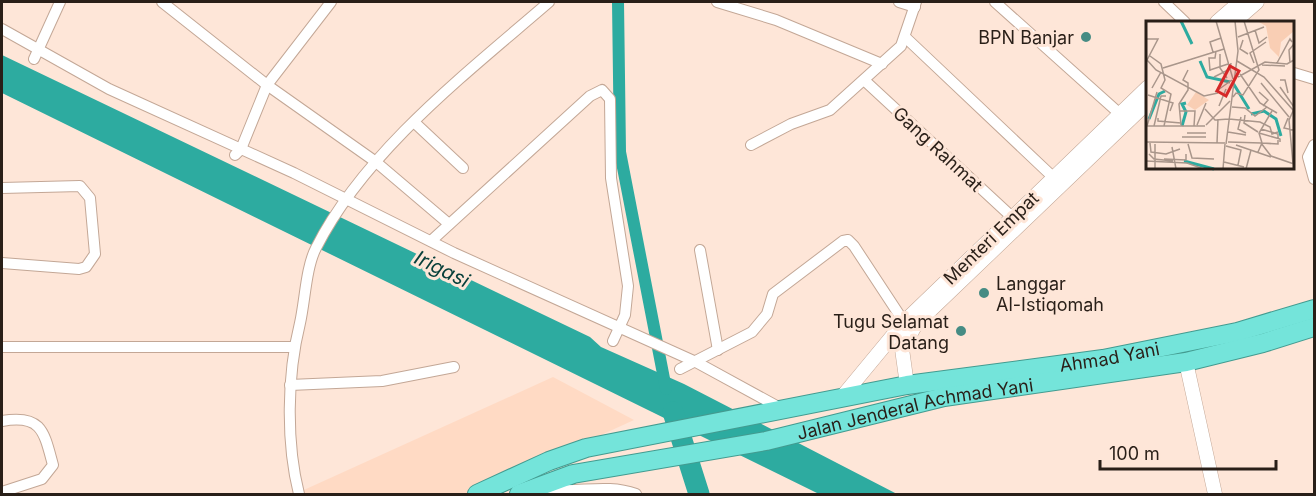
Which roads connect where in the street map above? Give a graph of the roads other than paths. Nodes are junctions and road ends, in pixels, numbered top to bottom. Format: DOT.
graph roads {
  1 [pos="60,2"];
  2 [pos="162,2"];
  3 [pos="331,2"];
  4 [pos="549,2"];
  5 [pos="717,2"];
  6 [pos="899,2"];
  7 [pos="995,2"];
  8 [pos="1164,2"];
  9 [pos="1240,2"];
  10 [pos="1257,2"];
  11 [pos="915,4"];
  12 [pos="1184,21"];
  13 [pos="1218,21"];
  14 [pos="1235,21"];
  15 [pos="2,29"];
  16 [pos="905,37"];
  17 [pos="36,54"];
  18 [pos="882,64"];
  19 [pos="1295,74"];
  20 [pos="1314,79"];
  21 [pos="864,80"];
  22 [pos="267,85"];
  23 [pos="1146,90"];
  24 [pos="1146,103"];
  25 [pos="1124,118"];
  26 [pos="415,123"];
  27 [pos="751,145"];
  28 [pos="1314,146"];
  29 [pos="238,152"];
  30 [pos="376,162"];
  31 [pos="463,168"];
  32 [pos="1314,179"];
  33 [pos="1058,181"];
  34 [pos="2,188"];
  35 [pos="346,201"];
  36 [pos="1016,221"];
  37 [pos="449,224"];
  38 [pos="431,241"];
  39 [pos="700,250"];
  40 [pos="2,263"];
  41 [pos="946,289"];
  42 [pos="1314,309"];
  43 [pos="904,322"];
  44 [pos="619,327"];
  45 [pos="1314,327"];
  46 [pos="613,341"];
  47 [pos="2,347"];
  48 [pos="294,347"];
  49 [pos="718,350"];
  50 [pos="696,362"];
  51 [pos="1186,362"];
  52 [pos="454,367"];
  53 [pos="680,369"];
  54 [pos="1062,372"];
  55 [pos="1030,376"];
  56 [pos="290,385"];
  57 [pos="908,386"];
  58 [pos="842,398"];
  59 [pos="782,409"];
  60 [pos="2,420"];
  61 [pos="537,486"];
  62 [pos="2,492"];
  63 [pos="299,495"];
  64 [pos="477,495"];
  65 [pos="519,495"];
  66 [pos="636,495"];
  67 [pos="1215,495"];
  1 -- 17 [label="street"];
  2 -- 22 [label="street"];
  3 -- 22 [label="street"];
  4 -- 26 [label="street"];
  5 -- 18 [label="street"];
  6 -- 11 [label="street"];
  7 -- 25 [label="street"];
  8 -- 12 [label="street"];
  9 -- 13 [label="street"];
  10 -- 14 [label="street"];
  11 -- 16 [label="street"];
  15 -- 17 [label="street"];
  16 -- 18 [label="street"];
  16 -- 33 [label="street"];
  17 -- 29 [label="street"];
  18 -- 21 [label="street"];
  19 -- 20 [label="street"];
  21 -- 27 [label="street"];
  21 -- 36 [label="street, Gang Rahmat"];
  22 -- 29 [label="street"];
  22 -- 30 [label="street"];
  23 -- 25 [label="street, Menteri Empat"];
  24 -- 25 [label="street, Menteri Empat"];
  25 -- 33 [label="street, Menteri Empat"];
  26 -- 30 [label="street"];
  26 -- 31 [label="street"];
  28 -- 32 [label="street"];
  29 -- 35 [label="street"];
  30 -- 35 [label="street"];
  30 -- 37 [label="street"];
  33 -- 36 [label="street, Menteri Empat"];
  34 -- 40 [label="street"];
  35 -- 38 [label="street"];
  35 -- 48 [label="street"];
  36 -- 41 [label="street, Menteri Empat"];
  37 -- 38 [label="street"];
  37 -- 44 [label="street"];
  38 -- 44 [label="street"];
  39 -- 49 [label="street"];
  41 -- 43 [label="street, Menteri Empat"];
  41 -- 57 [label="street, Menteri Empat"];
  42 -- 54 [label="highway, Ahmad Yani"];
  43 -- 49 [label="street"];
  43 -- 58 [label="street, Menteri Empat"];
  44 -- 46 [label="street"];
  44 -- 50 [label="street"];
  45 -- 51 [label="highway"];
  47 -- 48 [label="street"];
  48 -- 56 [label="street"];
  49 -- 50 [label="street"];
  50 -- 53 [label="street"];
  50 -- 59 [label="street"];
  51 -- 54 [label="highway"];
  51 -- 67 [label="street"];
  52 -- 56 [label="street"];
  54 -- 55 [label="highway, Ahmad Yani"];
  55 -- 57 [label="highway, Ahmad Yani"];
  55 -- 61 [label="highway, Jalan Jenderal Achmad Yani"];
  56 -- 63 [label="street"];
  57 -- 58 [label="highway, Ahmad Yani"];
  58 -- 59 [label="highway, Ahmad Yani"];
  59 -- 64 [label="highway, Ahmad Yani"];
  60 -- 62 [label="street"];
  61 -- 65 [label="highway, Jalan Jenderal Achmad Yani"];
  61 -- 66 [label="street"];
}
